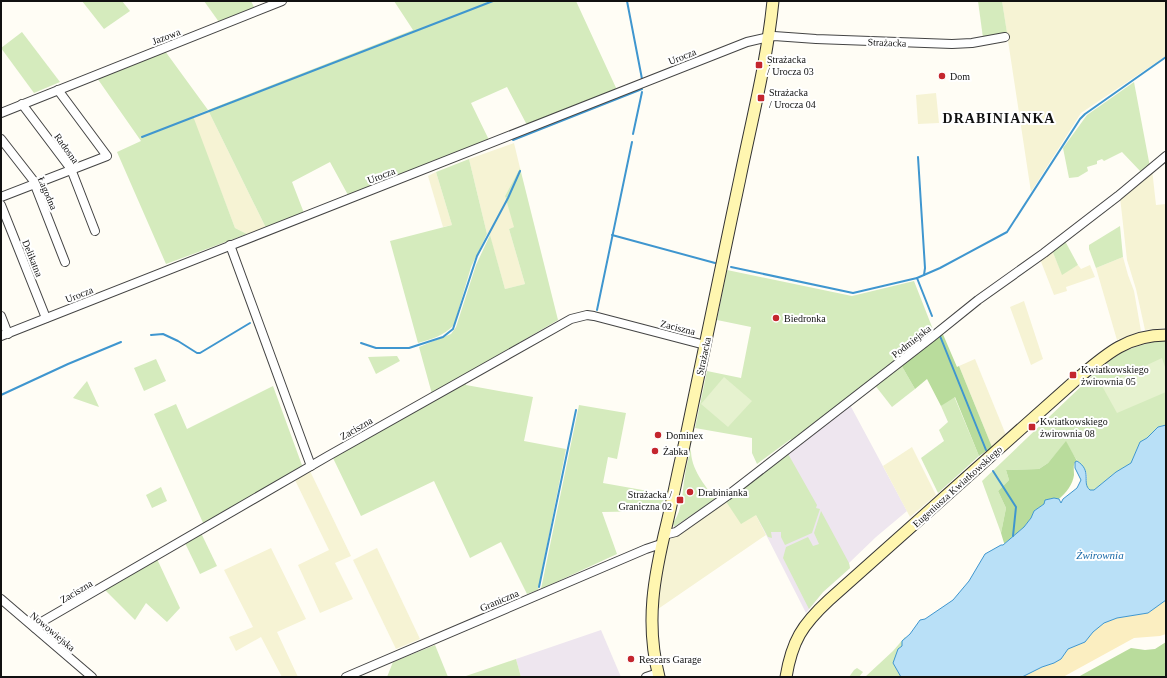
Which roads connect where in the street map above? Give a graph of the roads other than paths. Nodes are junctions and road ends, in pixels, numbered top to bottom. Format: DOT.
graph roads {
  1 [pos="282,1"];
  2 [pos="773,1"];
  3 [pos="769,36"];
  4 [pos="1005,37"];
  5 [pos="58,90"];
  6 [pos="22,104"];
  7 [pos="1,113"];
  8 [pos="1,139"];
  9 [pos="1166,156"];
  10 [pos="71,170"];
  11 [pos="35,184"];
  12 [pos="1,197"];
  13 [pos="1,205"];
  14 [pos="96,231"];
  15 [pos="230,245"];
  16 [pos="65,262"];
  17 [pos="1,316"];
  18 [pos="46,318"];
  19 [pos="4,335"];
  20 [pos="1166,335"];
  21 [pos="705,345"];
  22 [pos="312,466"];
  23 [pos="663,539"];
  24 [pos="1,599"];
  25 [pos="34,628"];
  26 [pos="658,675"];
  27 [pos="92,677"];
  28 [pos="348,677"];
  29 [pos="646,677"];
  30 [pos="786,677"];
  1 -- 5 [label="street, Jazowa"];
  2 -- 3 [label="street, Strażacka"];
  3 -- 4 [label="street, Strażacka"];
  3 -- 15 [label="street, Urocza"];
  3 -- 21 [label="street, Strażacka"];
  5 -- 6 [label="street, Jazowa"];
  5 -- 10 [label="street"];
  6 -- 7 [label="street, Jazowa"];
  6 -- 10 [label="street, Radosna"];
  8 -- 11 [label="street, Łagodna"];
  9 -- 23 [label="street, Podmiejska"];
  10 -- 11 [label="street"];
  10 -- 14 [label="street, Radosna"];
  11 -- 12 [label="street"];
  11 -- 16 [label="street, Łagodna"];
  13 -- 18 [label="street, Delikatna"];
  15 -- 18 [label="street, Urocza"];
  15 -- 22 [label="street"];
  17 -- 19 [label="street"];
  18 -- 19 [label="street, Urocza"];
  20 -- 30 [label="street, Eugeniusza Kwiatkowskiego"];
  21 -- 22 [label="street, Zaciszna"];
  21 -- 23 [label="street, Strażacka"];
  22 -- 25 [label="street, Zaciszna"];
  23 -- 26 [label="street, Strażacka"];
  23 -- 28 [label="street, Graniczna"];
  24 -- 25 [label="street, Nowowiejska"];
  25 -- 27 [label="street, Nowowiejska"];
  26 -- 29 [label="street"];
}
